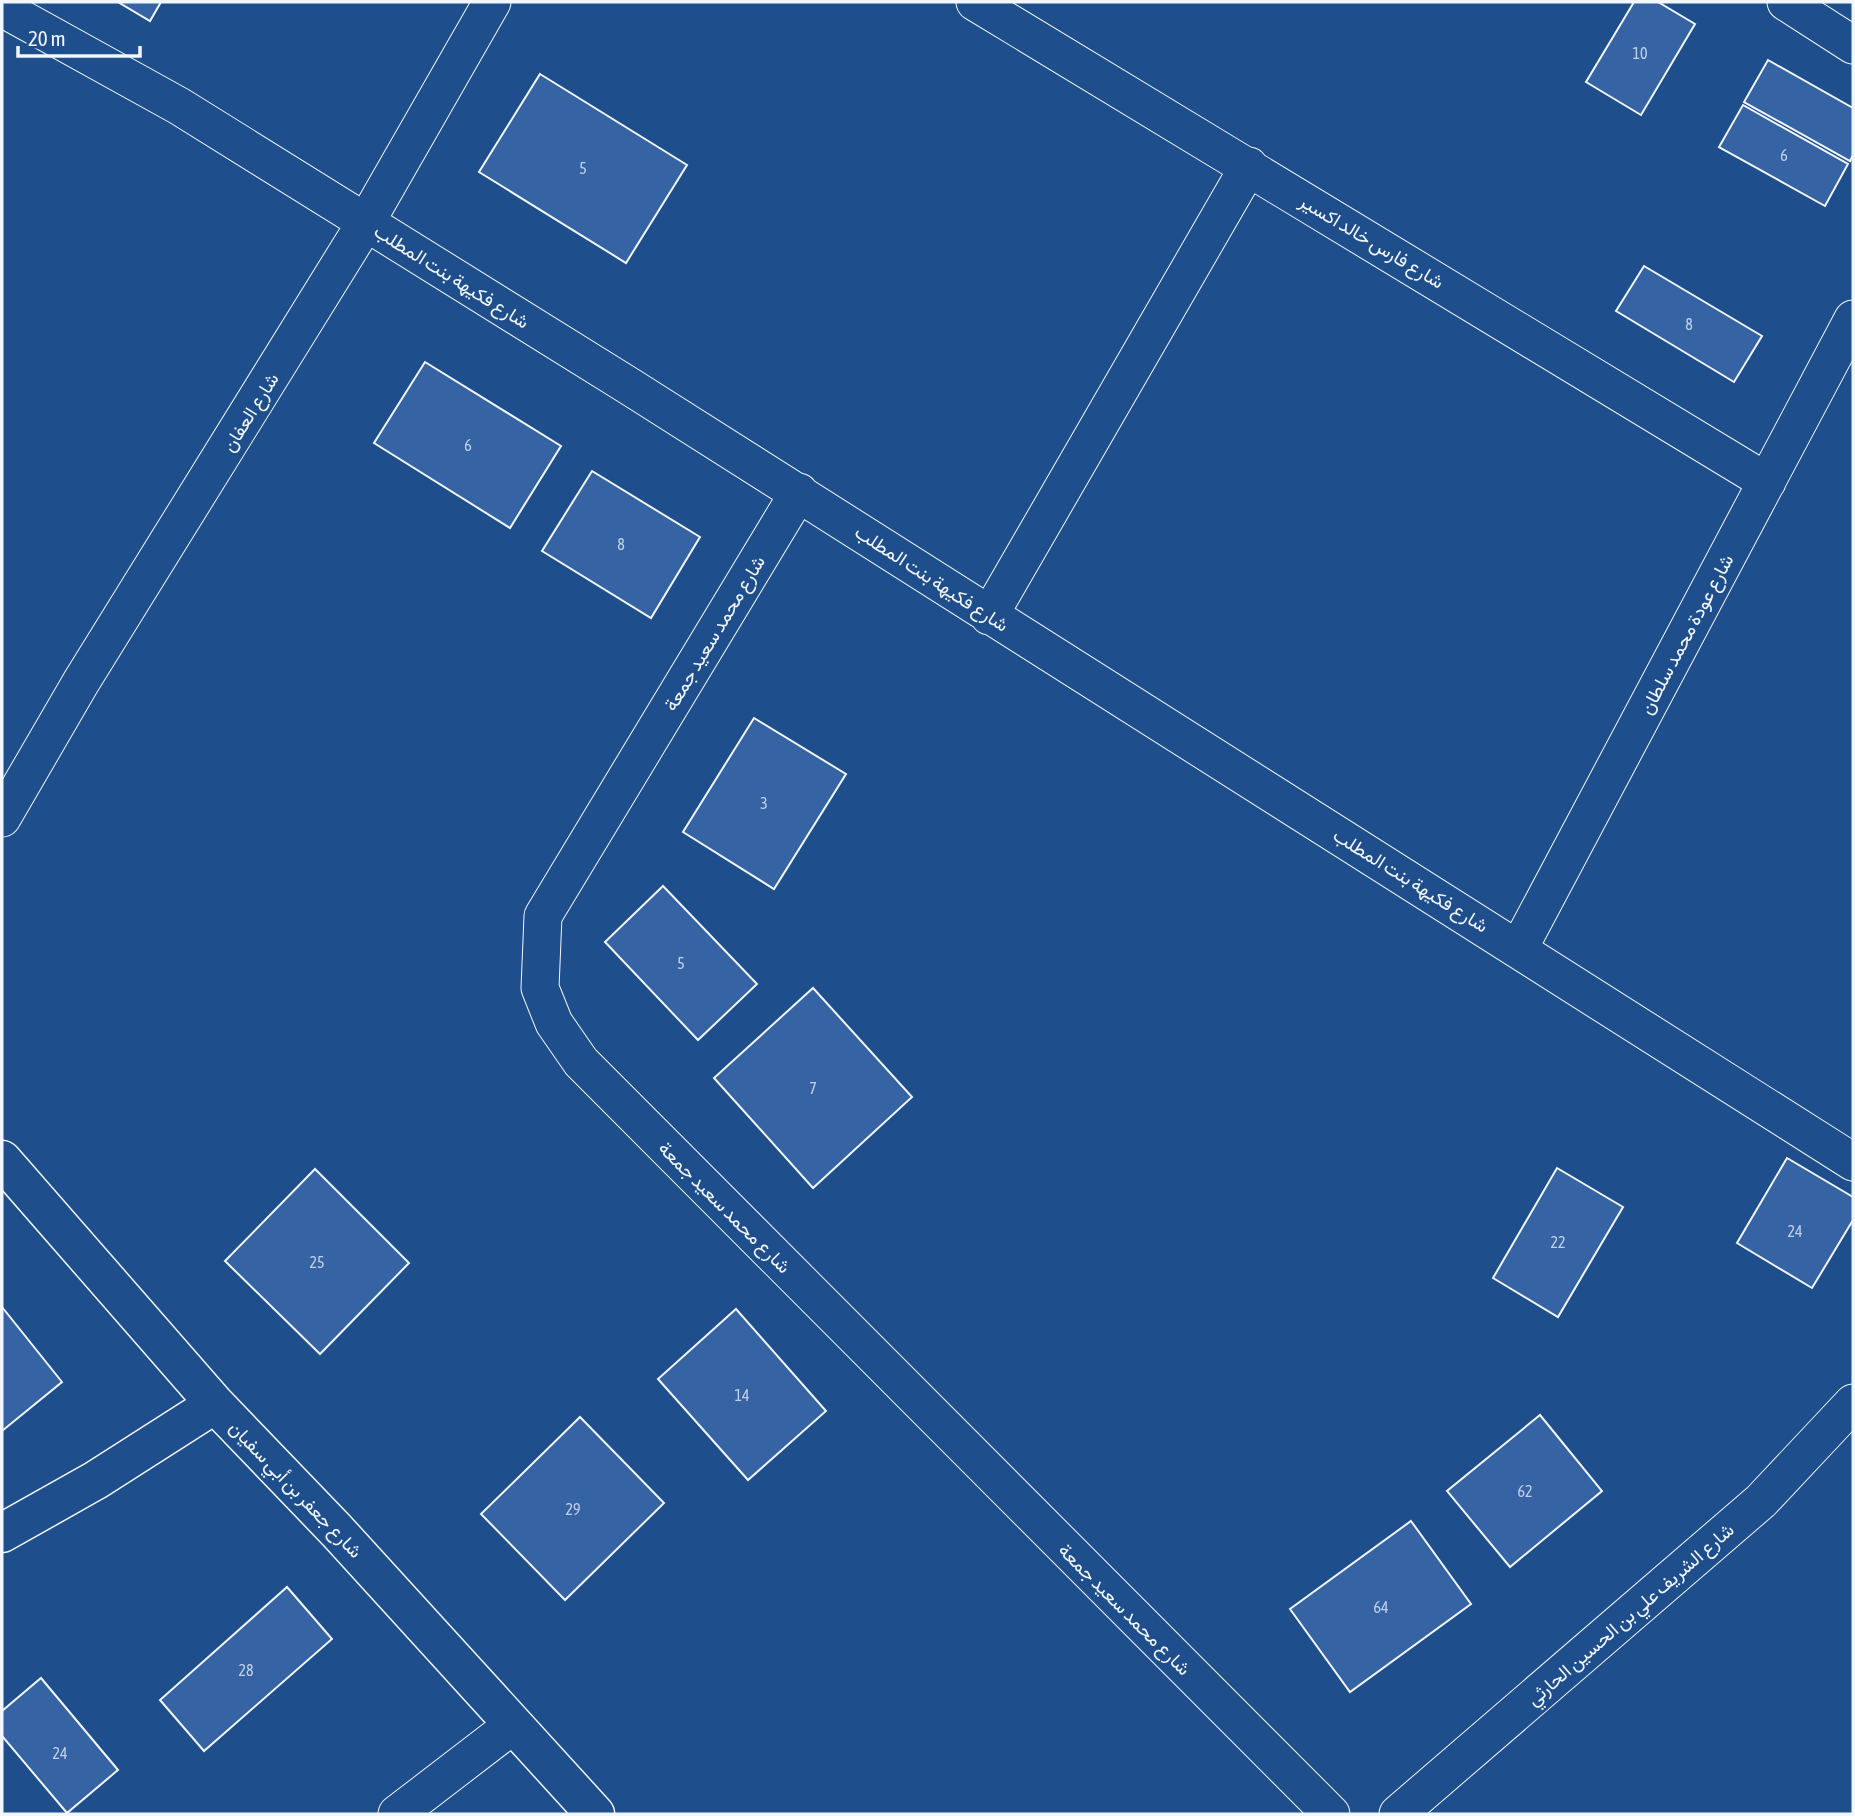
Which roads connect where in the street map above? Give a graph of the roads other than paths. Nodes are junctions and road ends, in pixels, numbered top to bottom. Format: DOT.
graph roads {
  1 [pos="492,2"];
  2 [pos="975,2"];
  3 [pos="1786,2"];
  4 [pos="2,8"];
  5 [pos="1853,45"];
  6 [pos="1249,166"];
  7 [pos="366,222"];
  8 [pos="1853,319"];
  9 [pos="1767,482"];
  10 [pos="799,492"];
  11 [pos="989,616"];
  12 [pos="2,818"];
  13 [pos="1519,948"];
  14 [pos="2,1160"];
  15 [pos="1853,1162"];
  16 [pos="1853,1403"];
  17 [pos="215,1404"];
  18 [pos="2,1533"];
  19 [pos="513,1725"];
  20 [pos="397,1814"];
  21 [pos="595,1814"];
  22 [pos="1331,1814"];
  23 [pos="1398,1814"];
  1 -- 7 [label="street, شارع العفان"];
  2 -- 6 [label="street, شارع فارس خالد اكسير"];
  3 -- 5 [label="street"];
  4 -- 7 [label="street, شارع فكيهة بنت المطلب"];
  6 -- 9 [label="street, شارع فارس خالد اكسير"];
  6 -- 11 [label="street"];
  7 -- 10 [label="street, شارع فكيهة بنت المطلب"];
  7 -- 12 [label="street, شارع العفان"];
  8 -- 9 [label="street, شارع عودة محمد سلطان"];
  9 -- 13 [label="street, شارع عودة محمد سلطان"];
  10 -- 11 [label="street, شارع فكيهة بنت المطلب"];
  10 -- 22 [label="street, شارع محمد سعيد جمعة"];
  11 -- 13 [label="street, شارع فكيهة بنت المطلب"];
  13 -- 15 [label="street, شارع فكيهة بنت المطلب"];
  14 -- 17 [label="street, شارع جعفر بن أبي سفيان"];
  16 -- 23 [label="street, شارع الشريف علي بن الحسين الحارثي"];
  17 -- 18 [label="street"];
  17 -- 19 [label="street, شارع جعفر بن أبي سفيان"];
  19 -- 20 [label="street"];
  19 -- 21 [label="street, شارع جعفر بن أبي سفيان"];
}
